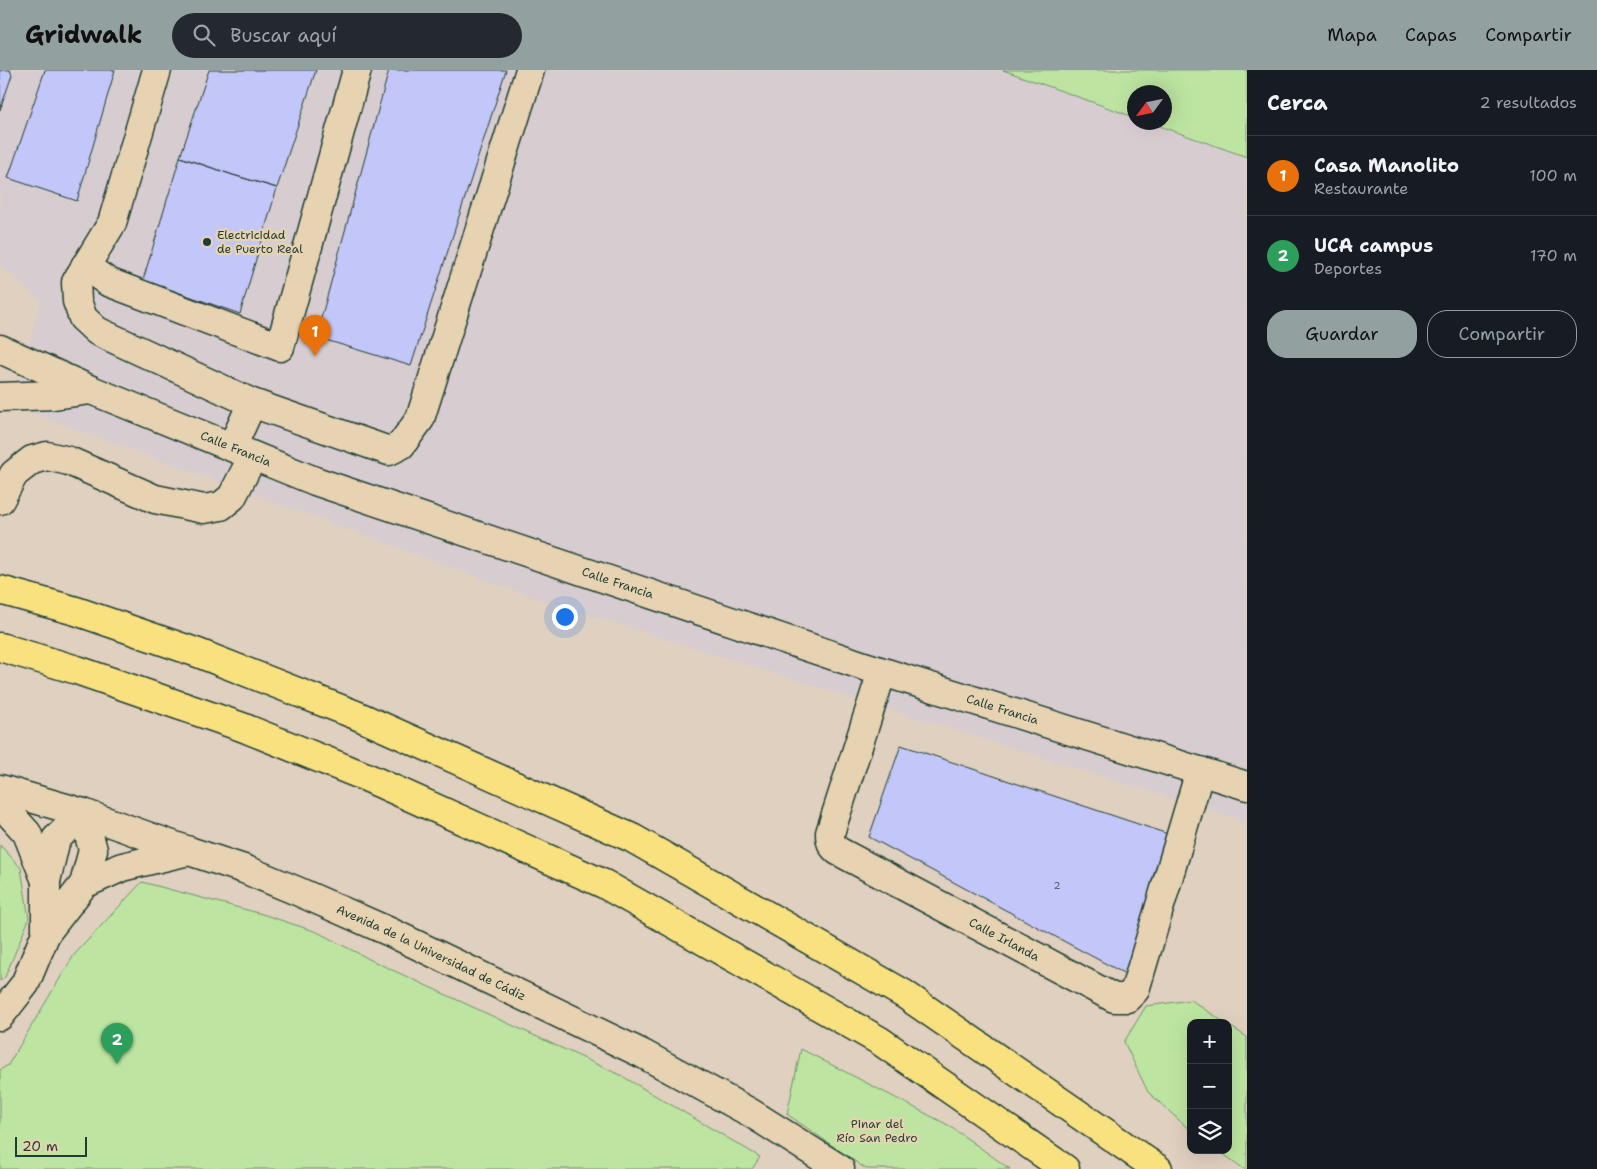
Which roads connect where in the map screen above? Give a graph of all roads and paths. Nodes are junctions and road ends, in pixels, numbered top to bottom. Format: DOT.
graph roads {
  1 [pos="157,70"];
  2 [pos="357,70"];
  3 [pos="530,70"];
  4 [pos="85,266"];
  5 [pos="0,349"];
  6 [pos="90,390"];
  7 [pos="0,397"];
  8 [pos="252,403"];
  9 [pos="243,452"];
  10 [pos="0,500"];
  11 [pos="0,590"];
  12 [pos="0,647"];
  13 [pos="882,672"];
  14 [pos="1200,771"];
  15 [pos="1247,786"];
  16 [pos="0,789"];
  17 [pos="0,803"];
  18 [pos="83,814"];
  19 [pos="189,852"];
  20 [pos="46,881"];
  21 [pos="84,884"];
  22 [pos="46,933"];
  23 [pos="0,1016"];
  24 [pos="840,1169"];
  25 [pos="1065,1169"];
  26 [pos="1158,1169"];
  1 -- 4 [label="street"];
  2 -- 4 [label="street"];
  3 -- 8 [label="street"];
  4 -- 8 [label="street"];
  5 -- 6 [label="street, Calle Francia"];
  6 -- 7 [label="street"];
  6 -- 9 [label="street, Calle Francia"];
  8 -- 9 [label="street"];
  9 -- 10 [label="street"];
  9 -- 13 [label="street, Calle Francia"];
  11 -- 26 [label="highway"];
  12 -- 25 [label="highway"];
  13 -- 14 [label="street, Calle Francia"];
  13 -- 14 [label="street, Calle Irlanda"];
  14 -- 15 [label="street, Calle Francia"];
  16 -- 18 [label="street, Avenida de la Universidad de Cádiz"];
  17 -- 20 [label="street"];
  18 -- 19 [label="street, Avenida de la Universidad de Cádiz"];
  18 -- 20 [label="street"];
  18 -- 21 [label="street"];
  19 -- 21 [label="street"];
  19 -- 24 [label="street, Avenida de la Universidad de Cádiz"];
  20 -- 22 [label="street"];
  21 -- 22 [label="street"];
  22 -- 23 [label="street"];
}
